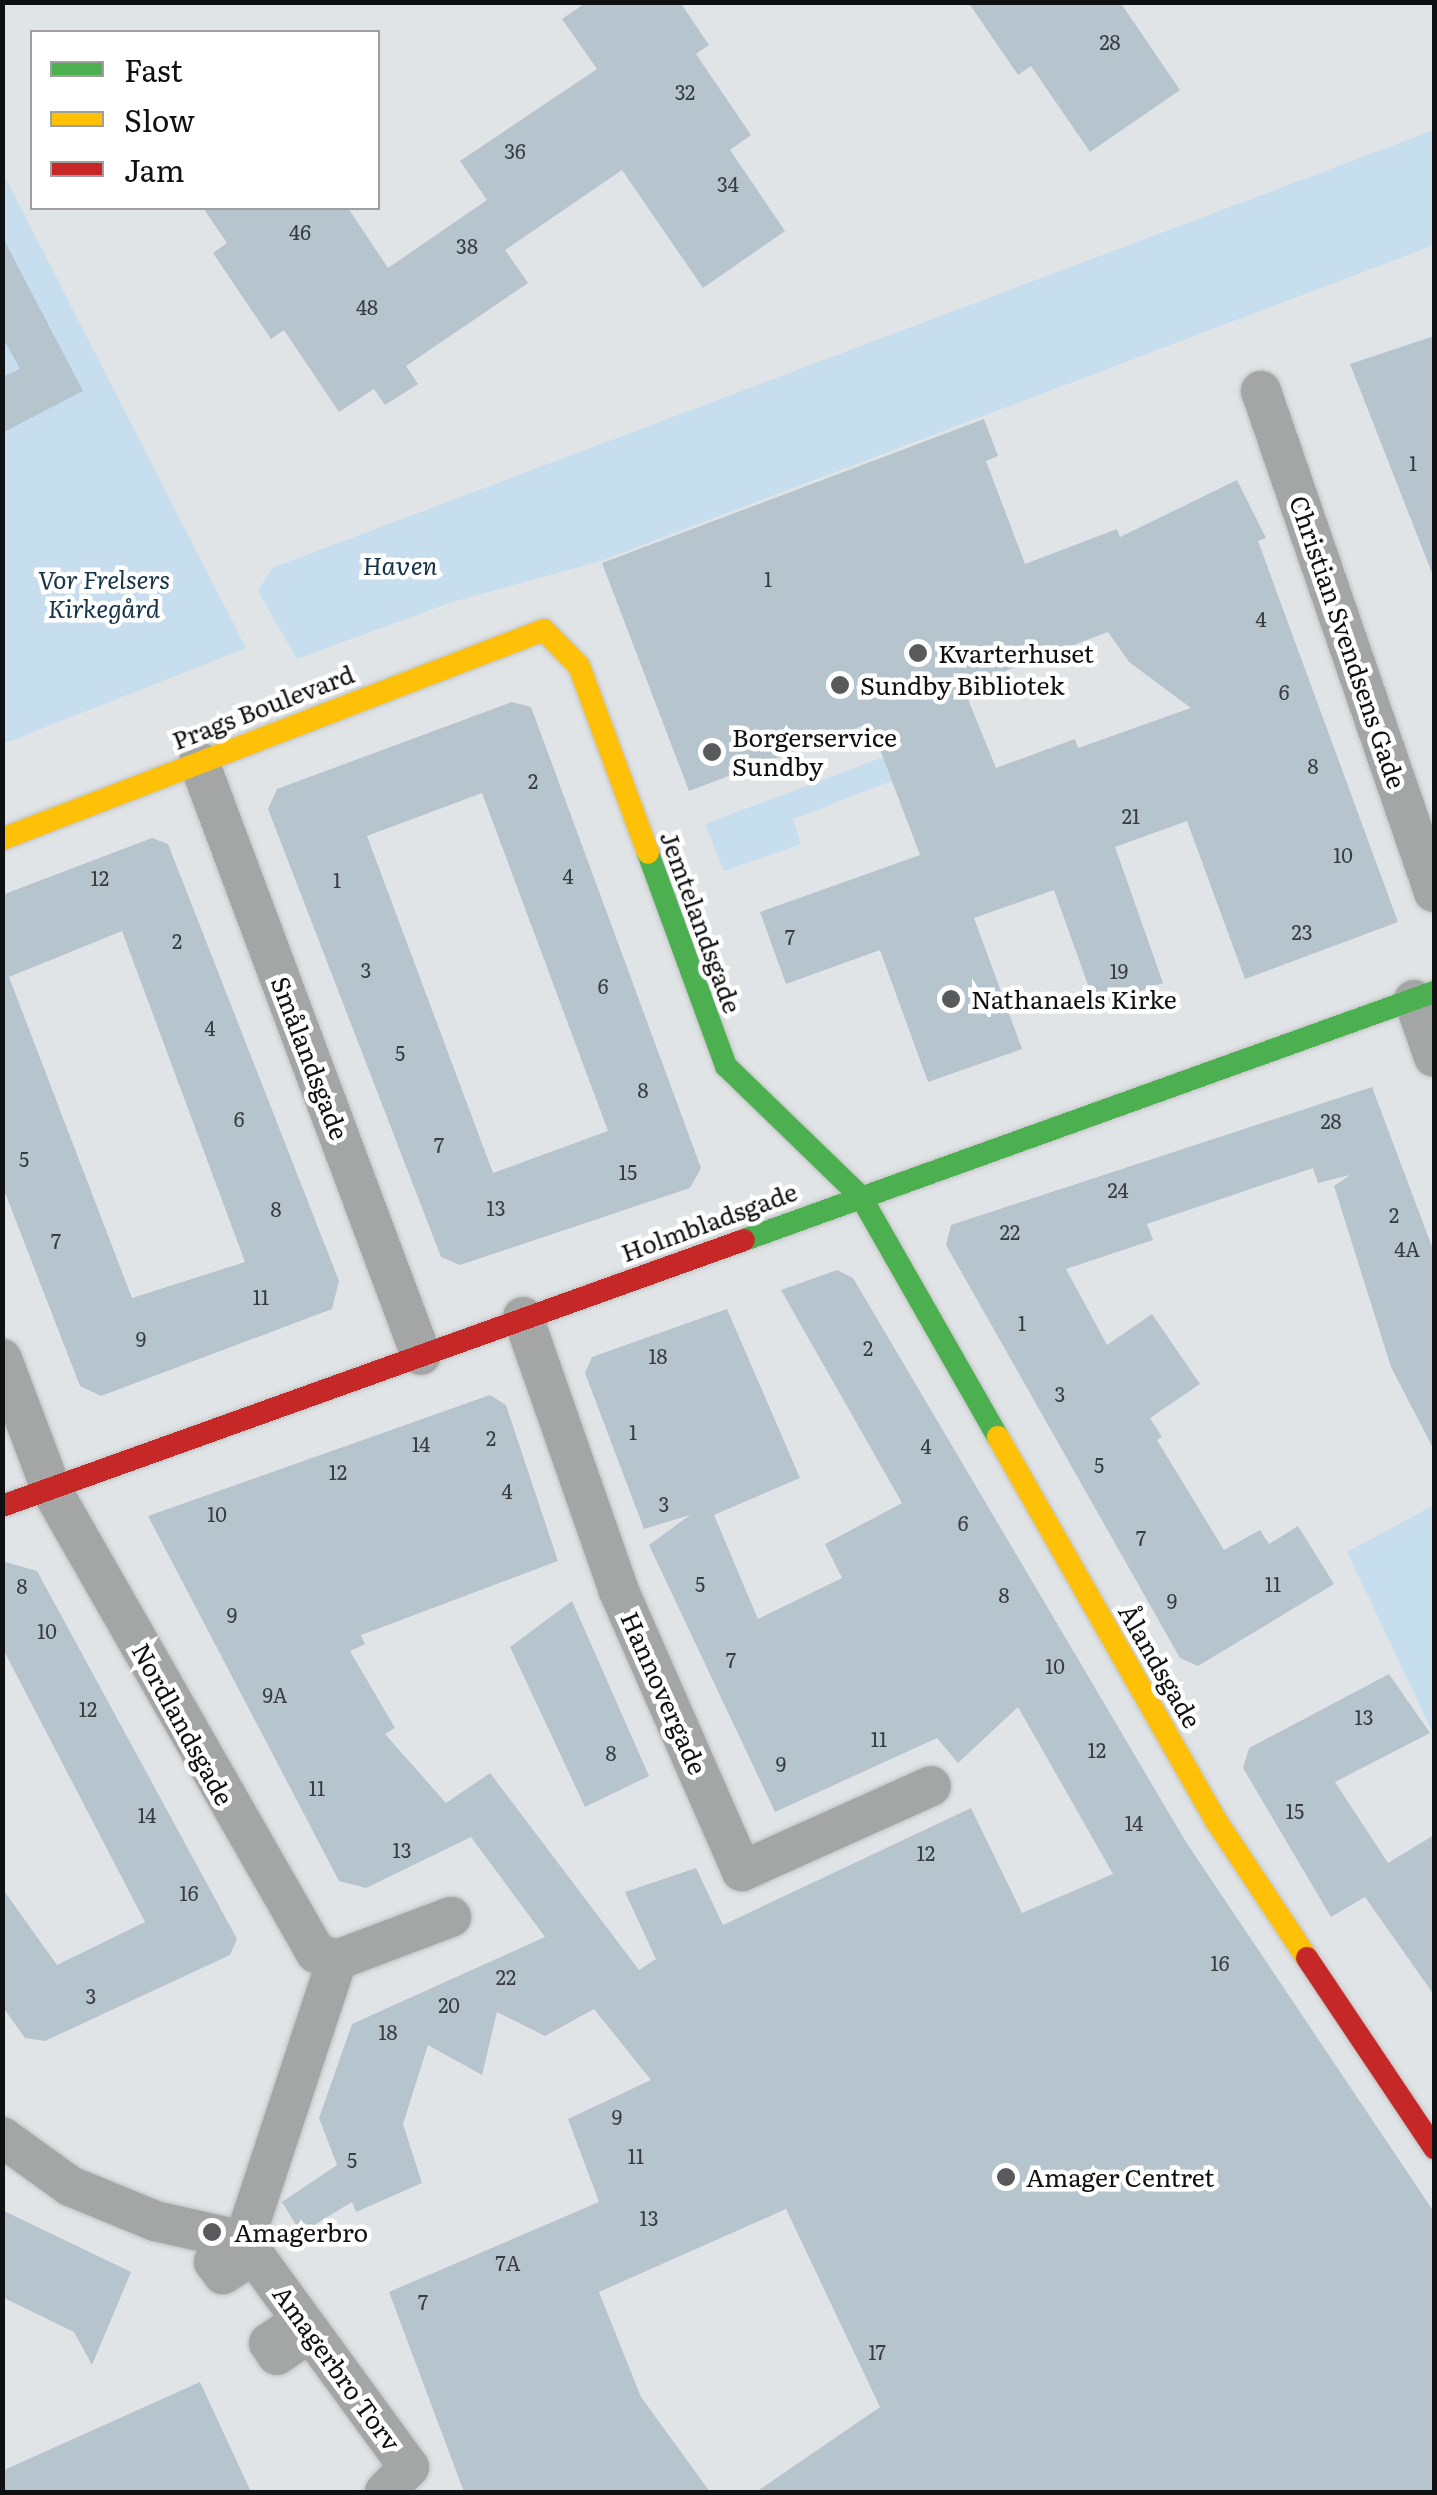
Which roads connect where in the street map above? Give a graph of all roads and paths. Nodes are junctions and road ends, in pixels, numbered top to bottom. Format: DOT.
graph roads {
  1 [pos="1262,391"];
  2 [pos="544,630"];
  3 [pos="199,762"];
  4 [pos="2,838"];
  5 [pos="1434,892"];
  6 [pos="1424,996"];
  7 [pos="1434,1056"];
  8 [pos="861,1197"];
  9 [pos="524,1318"];
  10 [pos="421,1355"];
  11 [pos="2,1359"];
  12 [pos="51,1489"];
  13 [pos="2,1506"];
  14 [pos="931,1786"];
  15 [pos="450,1917"];
  16 [pos="337,1960"];
  17 [pos="2,2137"];
  18 [pos="1434,2148"];
  19 [pos="242,2243"];
  20 [pos="385,2492"];
  1 -- 5 [label="street, Christian Svendsens Gade"];
  2 -- 3 [label="street, Prags Boulevard"];
  2 -- 8 [label="street, Jemtelandsgade"];
  3 -- 4 [label="street, Prags Boulevard"];
  3 -- 10 [label="street, Smålandsgade"];
  6 -- 7 [label="street"];
  6 -- 8 [label="street, Holmbladsgade"];
  8 -- 9 [label="street, Holmbladsgade"];
  8 -- 18 [label="street, Ålandsgade"];
  9 -- 10 [label="street, Holmbladsgade"];
  9 -- 14 [label="street, Hannovergade"];
  10 -- 12 [label="street, Holmbladsgade"];
  11 -- 12 [label="street, Nordlandsgade"];
  12 -- 13 [label="street, Holmbladsgade"];
  12 -- 16 [label="street, Nordlandsgade"];
  15 -- 16 [label="street"];
  16 -- 19 [label="street"];
  17 -- 19 [label="street"];
  19 -- 20 [label="street, Amagerbro Torv"];
}
